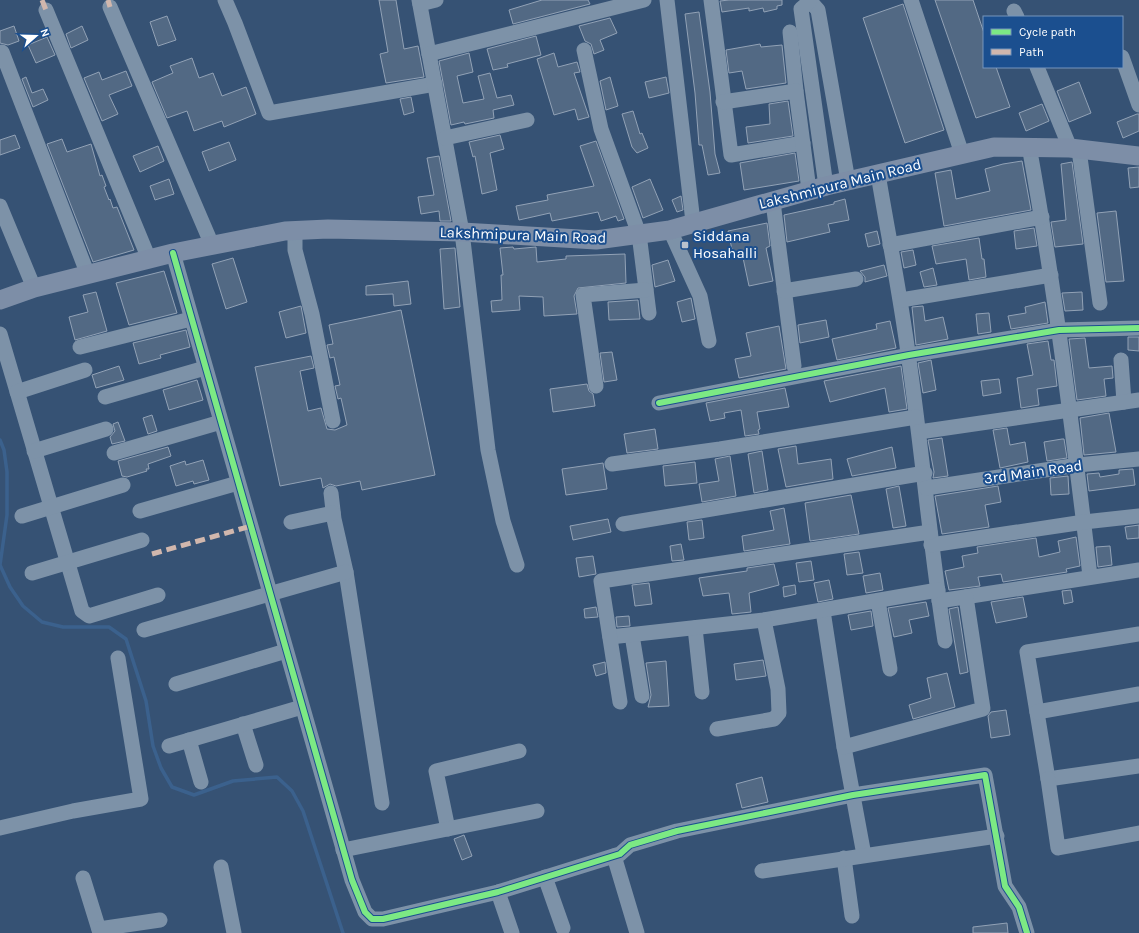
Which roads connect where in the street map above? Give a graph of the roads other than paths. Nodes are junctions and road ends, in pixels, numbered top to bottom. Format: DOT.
graph roads {
  1 [pos="225,0"];
  2 [pos="436,0"];
  3 [pos="644,0"];
  4 [pos="667,0"];
  5 [pos="711,0"];
  6 [pos="911,0"];
  7 [pos="809,1"];
  8 [pos="420,2"];
  9 [pos="110,7"];
  10 [pos="46,10"];
  11 [pos="790,32"];
  12 [pos="584,50"];
  13 [pos="2,52"];
  14 [pos="429,54"];
  15 [pos="1123,60"];
  16 [pos="1037,68"];
  17 [pos="435,84"];
  18 [pos="796,91"];
  19 [pos="723,102"];
  20 [pos="1139,105"];
  21 [pos="526,120"];
  22 [pos="445,138"];
  23 [pos="803,143"];
  24 [pos="1029,146"];
  25 [pos="1075,149"];
  26 [pos="962,154"];
  27 [pos="1139,156"];
  28 [pos="878,174"];
  29 [pos="848,181"];
  30 [pos="817,188"];
  31 [pos="773,202"];
  32 [pos="0,206"];
  33 [pos="1042,217"];
  34 [pos="692,222"];
  35 [pos="295,230"];
  36 [pos="670,230"];
  37 [pos="462,232"];
  38 [pos="639,234"];
  39 [pos="212,245"];
  40 [pos="890,245"];
  41 [pos="173,253"];
  42 [pos="149,259"];
  43 [pos="88,275"];
  44 [pos="1052,275"];
  45 [pos="856,279"];
  46 [pos="34,288"];
  47 [pos="646,290"];
  48 [pos="784,291"];
  49 [pos="0,300"];
  50 [pos="901,300"];
  51 [pos="1100,302"];
  52 [pos="650,313"];
  53 [pos="191,318"];
  54 [pos="1139,328"];
  55 [pos="1059,330"];
  56 [pos="0,334"];
  57 [pos="709,341"];
  58 [pos="80,347"];
  59 [pos="909,354"];
  60 [pos="1121,360"];
  61 [pos="794,366"];
  62 [pos="205,368"];
  63 [pos="85,370"];
  64 [pos="596,386"];
  65 [pos="17,392"];
  66 [pos="105,397"];
  67 [pos="1139,400"];
  68 [pos="1124,402"];
  69 [pos="659,403"];
  70 [pos="1068,410"];
  71 [pos="916,417"];
  72 [pos="332,421"];
  73 [pos="221,422"];
  74 [pos="106,428"];
  75 [pos="919,432"];
  76 [pos="34,451"];
  77 [pos="114,453"];
  78 [pos="1139,458"];
  79 [pos="612,464"];
  80 [pos="1078,465"];
  81 [pos="926,481"];
  82 [pos="238,483"];
  83 [pos="123,484"];
  84 [pos="331,493"];
  85 [pos="51,508"];
  86 [pos="140,511"];
  87 [pos="333,513"];
  88 [pos="22,516"];
  89 [pos="1139,516"];
  90 [pos="291,522"];
  91 [pos="1084,522"];
  92 [pos="623,524"];
  93 [pos="930,539"];
  94 [pos="142,540"];
  95 [pos="67,562"];
  96 [pos="517,565"];
  97 [pos="1139,570"];
  98 [pos="346,572"];
  99 [pos="32,573"];
  100 [pos="1090,576"];
  101 [pos="270,593"];
  102 [pos="158,595"];
  103 [pos="938,596"];
  104 [pos="966,597"];
  105 [pos="878,601"];
  106 [pos="823,610"];
  107 [pos="764,620"];
  108 [pos="695,628"];
  109 [pos="144,630"];
  110 [pos="1139,634"];
  111 [pos="632,635"];
  112 [pos="610,637"];
  113 [pos="945,641"];
  114 [pos="286,651"];
  115 [pos="118,658"];
  116 [pos="890,669"];
  117 [pos="176,684"];
  118 [pos="702,692"];
  119 [pos="1139,694"];
  120 [pos="642,696"];
  121 [pos="620,702"];
  122 [pos="302,707"];
  123 [pos="1037,712"];
  124 [pos="243,724"];
  125 [pos="717,729"];
  126 [pos="189,740"];
  127 [pos="169,746"];
  128 [pos="844,747"];
  129 [pos="519,751"];
  130 [pos="256,765"];
  131 [pos="1139,766"];
  132 [pos="1048,779"];
  133 [pos="201,782"];
  134 [pos="853,795"];
  135 [pos="382,803"];
  136 [pos="536,811"];
  137 [pos="0,828"];
  138 [pos="448,829"];
  139 [pos="1139,833"];
  140 [pos="997,836"];
  141 [pos="343,850"];
  142 [pos="864,855"];
  143 [pos="614,856"];
  144 [pos="844,858"];
  145 [pos="221,867"];
  146 [pos="762,871"];
  147 [pos="545,877"];
  148 [pos="83,878"];
  149 [pos="498,892"];
  150 [pos="852,916"];
  151 [pos="160,920"];
  152 [pos="563,928"];
  153 [pos="99,931"];
  154 [pos="234,933"];
  155 [pos="512,933"];
  156 [pos="637,933"];
  157 [pos="1027,933"];
  1 -- 17 [label="street"];
  2 -- 8 [label="street"];
  3 -- 14 [label="street"];
  4 -- 34 [label="street"];
  5 -- 19 [label="street"];
  6 -- 26 [label="street"];
  7 -- 29 [label="street"];
  7 -- 30 [label="street"];
  8 -- 14 [label="street"];
  9 -- 39 [label="street"];
  10 -- 42 [label="street"];
  11 -- 18 [label="street"];
  12 -- 38 [label="street"];
  13 -- 43 [label="street"];
  14 -- 17 [label="street"];
  15 -- 20 [label="street"];
  16 -- 25 [label="street"];
  17 -- 22 [label="street"];
  18 -- 19 [label="street"];
  18 -- 23 [label="street"];
  19 -- 23 [label="street"];
  21 -- 22 [label="street"];
  22 -- 37 [label="street"];
  23 -- 30 [label="street"];
  24 -- 25 [label="main road, Lakshmipura Main Road"];
  24 -- 26 [label="main road, Lakshmipura Main Road"];
  24 -- 33 [label="street"];
  25 -- 27 [label="main road, Lakshmipura Main Road"];
  25 -- 51 [label="street"];
  26 -- 28 [label="main road, Lakshmipura Main Road"];
  28 -- 29 [label="main road, Lakshmipura Main Road"];
  28 -- 40 [label="street"];
  29 -- 30 [label="main road, Lakshmipura Main Road"];
  30 -- 31 [label="main road, Lakshmipura Main Road"];
  31 -- 34 [label="main road, Lakshmipura Main Road"];
  31 -- 48 [label="street"];
  32 -- 46 [label="street"];
  33 -- 40 [label="street"];
  33 -- 44 [label="street"];
  34 -- 36 [label="main road, Lakshmipura Main Road"];
  35 -- 37 [label="main road, Lakshmipura Main Road"];
  35 -- 39 [label="main road, Lakshmipura Main Road"];
  35 -- 72 [label="street"];
  36 -- 38 [label="main road, Lakshmipura Main Road"];
  36 -- 57 [label="street"];
  37 -- 38 [label="main road, Lakshmipura Main Road"];
  37 -- 96 [label="street"];
  38 -- 47 [label="street"];
  39 -- 41 [label="main road, Lakshmipura Main Road"];
  40 -- 50 [label="street"];
  41 -- 42 [label="main road, Lakshmipura Main Road"];
  41 -- 53 [label="street"];
  42 -- 43 [label="main road, Lakshmipura Main Road"];
  43 -- 46 [label="main road, Lakshmipura Main Road"];
  44 -- 50 [label="street"];
  44 -- 55 [label="street"];
  45 -- 48 [label="street"];
  46 -- 49 [label="main road, Lakshmipura Main Road"];
  47 -- 52 [label="street"];
  47 -- 64 [label="street"];
  48 -- 61 [label="street"];
  50 -- 59 [label="street"];
  53 -- 58 [label="street"];
  53 -- 62 [label="street"];
  54 -- 55 [label="street"];
  55 -- 59 [label="street"];
  55 -- 70 [label="street"];
  56 -- 65 [label="street"];
  59 -- 69 [label="street"];
  59 -- 71 [label="street"];
  60 -- 68 [label="street"];
  62 -- 66 [label="street"];
  62 -- 73 [label="street"];
  63 -- 65 [label="street"];
  65 -- 76 [label="street"];
  67 -- 68 [label="street"];
  68 -- 70 [label="street"];
  70 -- 75 [label="street"];
  70 -- 80 [label="street"];
  71 -- 75 [label="street"];
  71 -- 79 [label="street"];
  73 -- 77 [label="street"];
  73 -- 82 [label="street"];
  74 -- 76 [label="street"];
  75 -- 81 [label="street"];
  76 -- 85 [label="street"];
  78 -- 80 [label="street, 3rd Main Road"];
  80 -- 81 [label="street, 3rd Main Road"];
  80 -- 91 [label="street"];
  81 -- 92 [label="street, 3rd Main Road"];
  81 -- 93 [label="street"];
  82 -- 86 [label="street"];
  82 -- 101 [label="street"];
  83 -- 85 [label="street"];
  84 -- 87 [label="street"];
  85 -- 88 [label="street"];
  85 -- 95 [label="street"];
  87 -- 90 [label="street"];
  87 -- 98 [label="street"];
  89 -- 91 [label="street"];
  91 -- 93 [label="street"];
  91 -- 100 [label="street"];
  93 -- 103 [label="street"];
  93 -- 112 [label="street"];
  94 -- 95 [label="street"];
  95 -- 99 [label="street"];
  95 -- 102 [label="street"];
  97 -- 100 [label="street"];
  98 -- 101 [label="street"];
  98 -- 135 [label="street"];
  100 -- 104 [label="street"];
  101 -- 109 [label="street"];
  101 -- 114 [label="street"];
  103 -- 104 [label="street"];
  103 -- 105 [label="street"];
  103 -- 113 [label="street"];
  104 -- 128 [label="street"];
  105 -- 106 [label="street"];
  105 -- 116 [label="street"];
  106 -- 107 [label="street"];
  106 -- 128 [label="street"];
  107 -- 108 [label="street"];
  107 -- 125 [label="street"];
  108 -- 111 [label="street"];
  108 -- 118 [label="street"];
  110 -- 123 [label="street"];
  111 -- 112 [label="street"];
  111 -- 120 [label="street"];
  112 -- 121 [label="street"];
  114 -- 117 [label="street"];
  114 -- 122 [label="street"];
  115 -- 137 [label="street"];
  119 -- 123 [label="street"];
  122 -- 124 [label="street"];
  122 -- 141 [label="street"];
  123 -- 132 [label="street"];
  124 -- 126 [label="street"];
  124 -- 130 [label="street"];
  126 -- 127 [label="street"];
  126 -- 133 [label="street"];
  128 -- 134 [label="street"];
  129 -- 138 [label="street"];
  131 -- 132 [label="street"];
  132 -- 139 [label="street"];
  134 -- 140 [label="street"];
  134 -- 142 [label="street"];
  134 -- 143 [label="street"];
  136 -- 138 [label="street"];
  138 -- 141 [label="street"];
  140 -- 142 [label="street"];
  140 -- 157 [label="street"];
  141 -- 149 [label="street"];
  142 -- 144 [label="street"];
  143 -- 147 [label="street"];
  143 -- 156 [label="street"];
  144 -- 146 [label="street"];
  144 -- 150 [label="street"];
  145 -- 154 [label="street"];
  147 -- 149 [label="street"];
  147 -- 152 [label="street"];
  148 -- 153 [label="street"];
  149 -- 155 [label="street"];
  151 -- 153 [label="street"];
}
